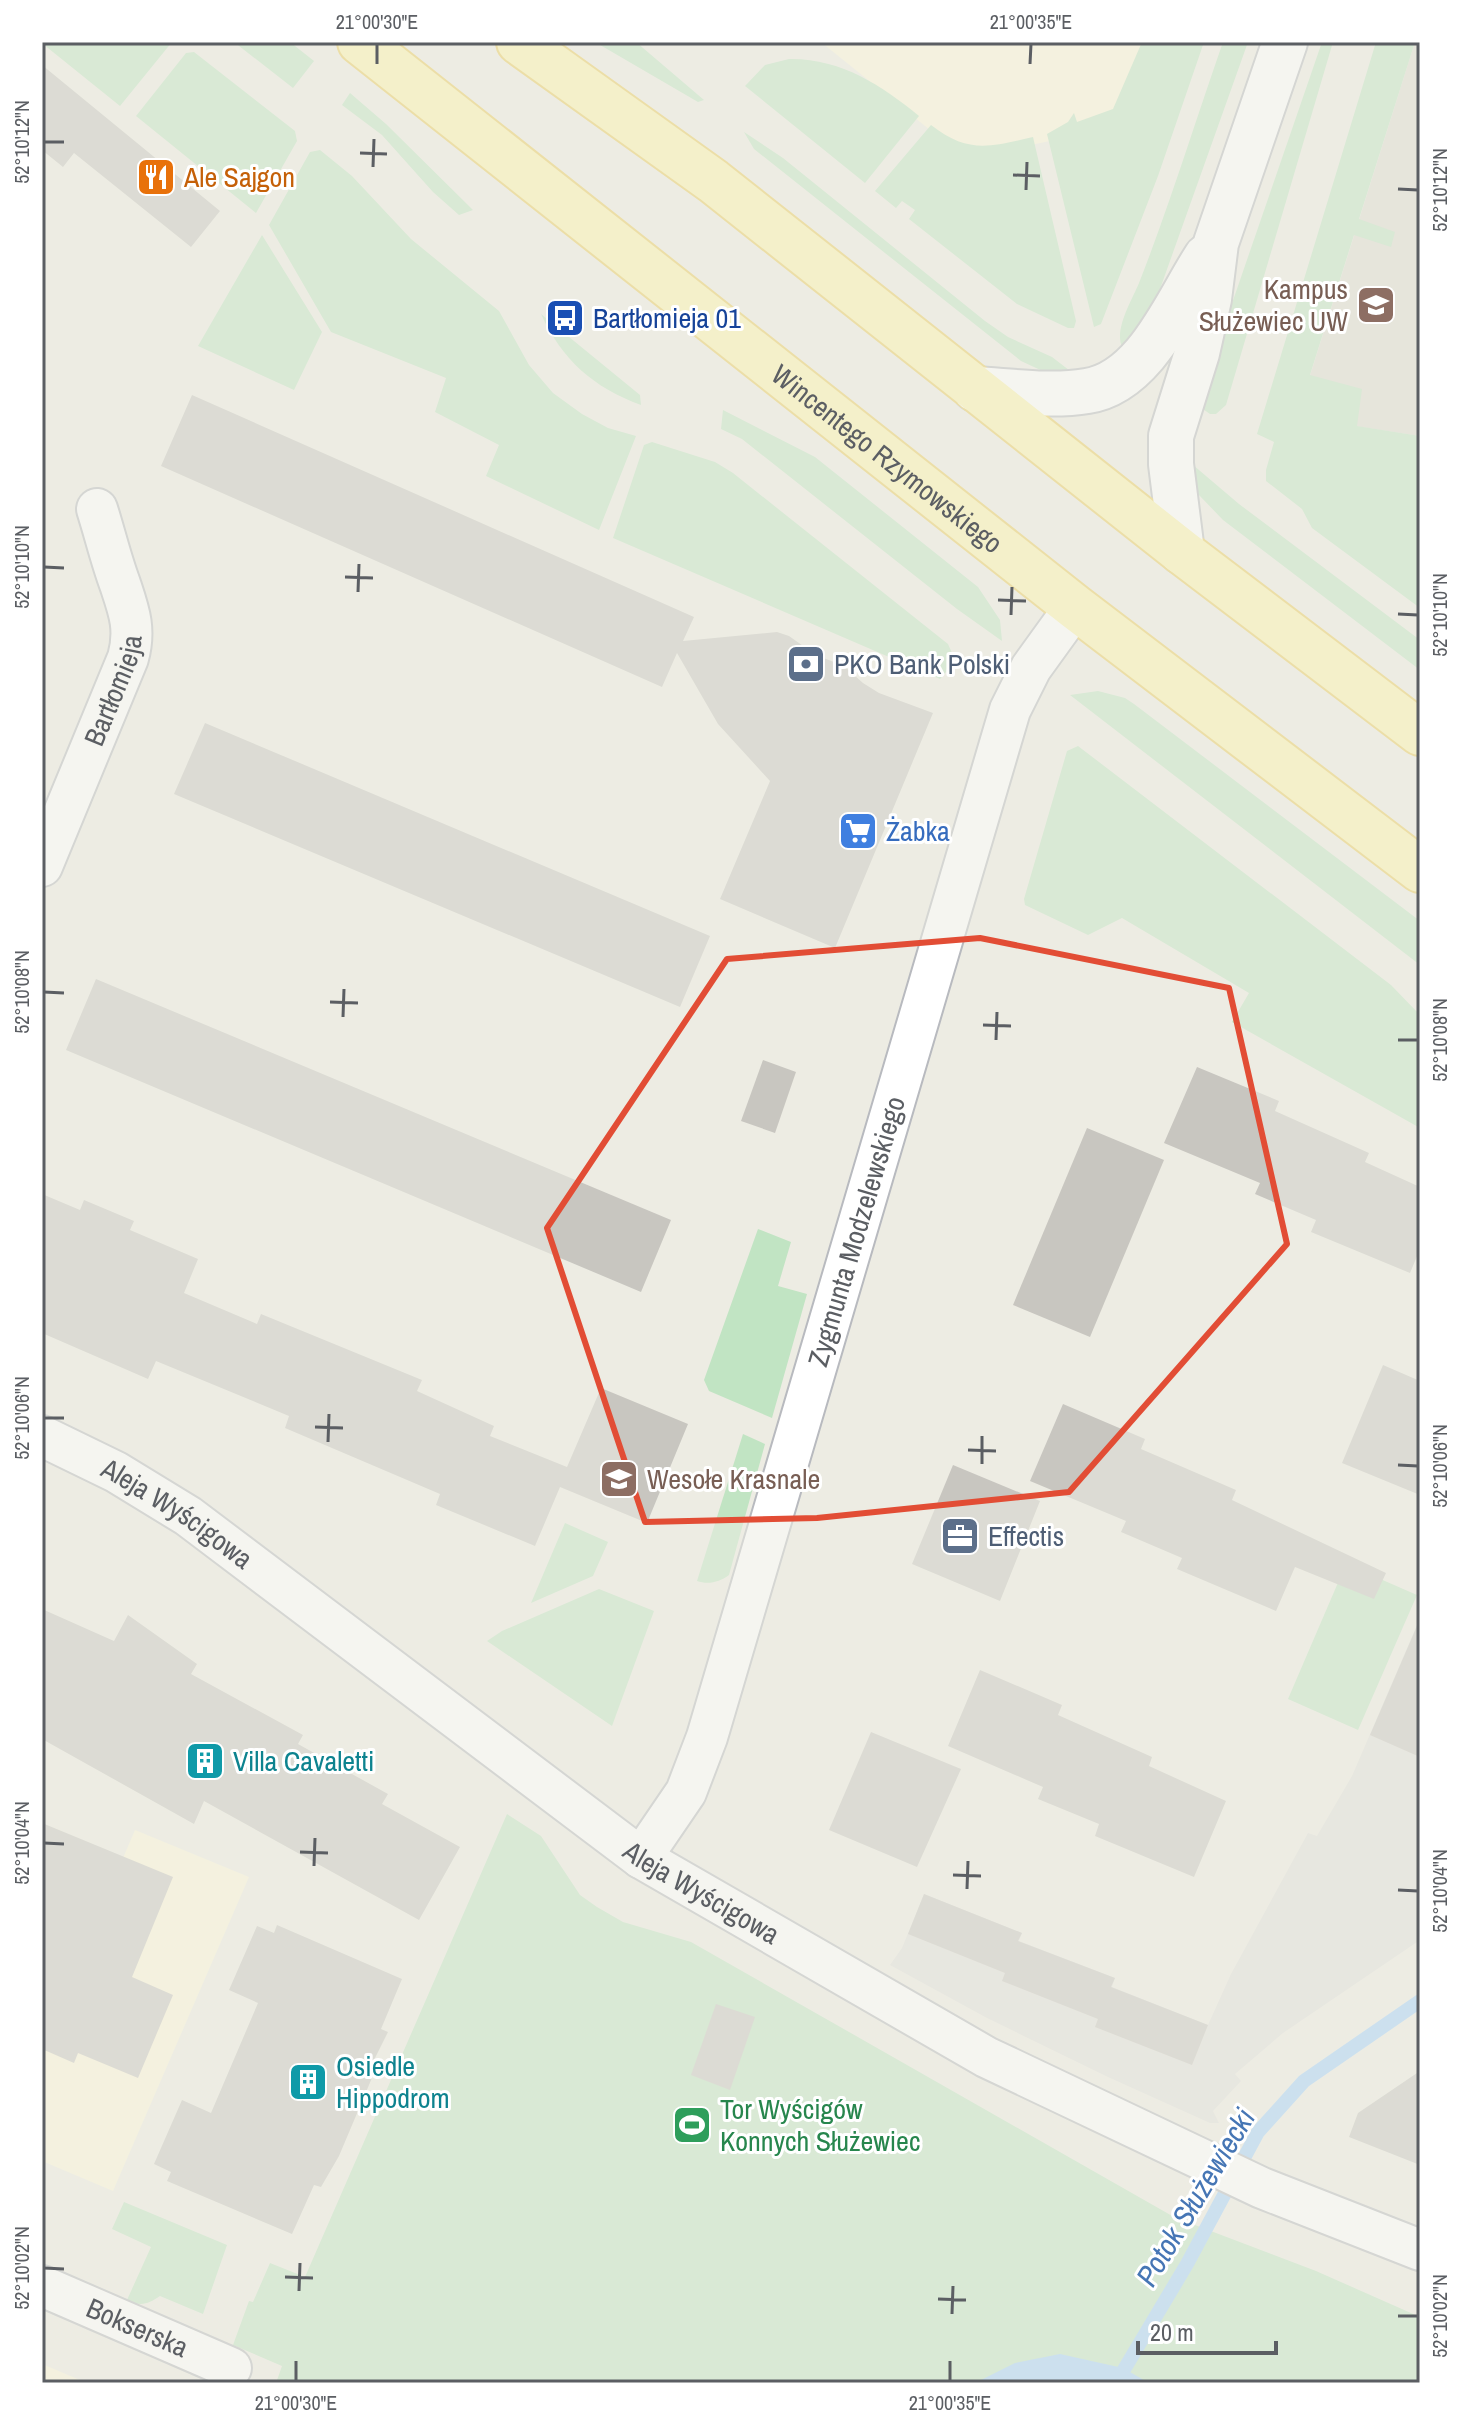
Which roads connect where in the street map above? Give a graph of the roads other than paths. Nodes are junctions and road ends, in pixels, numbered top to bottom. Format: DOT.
graph roads {
  1 [pos="360,42"];
  2 [pos="519,42"];
  3 [pos="1285,42"];
  4 [pos="1216,243"];
  5 [pos="975,389"];
  6 [pos="97,509"];
  7 [pos="1182,552"];
  8 [pos="1075,607"];
  9 [pos="1420,733"];
  10 [pos="42,866"];
  11 [pos="1420,870"];
  12 [pos="42,1436"];
  13 [pos="641,1858"];
  14 [pos="1420,2250"];
  15 [pos="42,2286"];
  16 [pos="231,2368"];
  1 -- 8 [label="main road, Wincentego Rzymowskiego"];
  2 -- 5 [label="main road"];
  3 -- 4 [label="street"];
  4 -- 5 [label="street"];
  4 -- 7 [label="street"];
  5 -- 7 [label="main road"];
  6 -- 10 [label="street, Bartłomieja"];
  7 -- 9 [label="main road"];
  8 -- 11 [label="main road, Wincentego Rzymowskiego"];
  8 -- 13 [label="street, Zygmunta Modzelewskiego"];
  12 -- 13 [label="street, Aleja Wyścigowa"];
  13 -- 14 [label="street, Aleja Wyścigowa"];
  15 -- 16 [label="street, Bokserska"];
}
